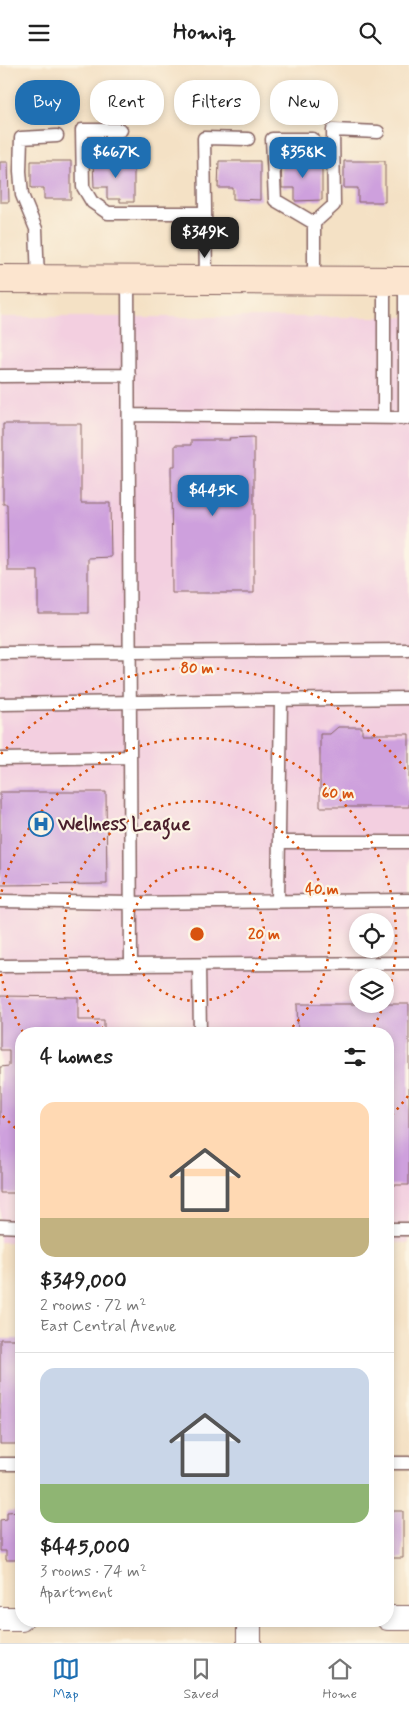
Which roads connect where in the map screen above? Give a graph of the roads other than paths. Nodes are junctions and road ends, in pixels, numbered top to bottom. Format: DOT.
graph roads {
  1 [pos="121,130"];
  2 [pos="378,131"];
  3 [pos="56,136"];
  4 [pos="248,139"];
  5 [pos="313,139"];
  6 [pos="205,213"];
  7 [pos="314,223"];
  8 [pos="0,279"];
  9 [pos="38,279"];
  10 [pos="128,280"];
  11 [pos="206,280"];
  12 [pos="314,280"];
  13 [pos="399,281"];
  14 [pos="129,375"];
  15 [pos="0,376"];
  16 [pos="129,415"];
  17 [pos="384,417"];
  18 [pos="407,418"];
  19 [pos="409,650"];
  20 [pos="130,652"];
  21 [pos="0,653"];
  22 [pos="409,698"];
  23 [pos="281,700"];
  24 [pos="130,701"];
  25 [pos="0,704"];
  26 [pos="130,757"];
  27 [pos="0,759"];
  28 [pos="279,842"];
  29 [pos="409,842"];
  30 [pos="409,900"];
  31 [pos="0,901"];
  32 [pos="278,901"];
  33 [pos="131,903"];
  34 [pos="409,963"];
  35 [pos="131,965"];
  36 [pos="199,965"];
  37 [pos="0,966"];
  38 [pos="200,1027"];
  39 [pos="0,1226"];
  40 [pos="15,1227"];
  41 [pos="394,1229"];
  42 [pos="409,1229"];
  43 [pos="394,1463"];
  44 [pos="409,1463"];
  45 [pos="0,1464"];
  46 [pos="15,1464"];
  47 [pos="394,1618"];
  48 [pos="409,1618"];
  49 [pos="0,1619"];
  50 [pos="15,1619"];
  51 [pos="249,1627"];
  52 [pos="249,1643"];
  1 -- 6 [label="lane"];
  2 -- 7 [label="lane"];
  3 -- 9 [label="lane"];
  4 -- 6 [label="lane"];
  5 -- 7 [label="lane"];
  6 -- 11 [label="lane"];
  7 -- 12 [label="lane"];
  8 -- 9 [label="main road"];
  9 -- 10 [label="main road"];
  10 -- 11 [label="main road"];
  10 -- 14 [label="lane"];
  11 -- 12 [label="main road"];
  12 -- 13 [label="main road"];
  13 -- 17 [label="lane"];
  13 -- 18 [label="lane"];
  14 -- 15 [label="lane"];
  14 -- 16 [label="lane"];
  16 -- 17 [label="lane"];
  16 -- 20 [label="lane"];
  17 -- 18 [label="lane"];
  19 -- 20 [label="lane"];
  20 -- 21 [label="lane"];
  20 -- 24 [label="lane"];
  22 -- 23 [label="lane"];
  23 -- 24 [label="lane"];
  23 -- 28 [label="lane"];
  24 -- 25 [label="lane"];
  24 -- 26 [label="lane"];
  26 -- 27 [label="lane"];
  26 -- 33 [label="lane"];
  28 -- 29 [label="lane"];
  28 -- 32 [label="lane"];
  30 -- 32 [label="lane"];
  31 -- 33 [label="lane"];
  32 -- 33 [label="lane"];
  33 -- 35 [label="lane"];
  34 -- 36 [label="lane"];
  35 -- 36 [label="lane"];
  35 -- 37 [label="lane"];
  36 -- 38 [label="lane"];
  39 -- 40 [label="lane"];
  41 -- 42 [label="lane"];
  43 -- 44 [label="lane"];
  45 -- 46 [label="lane"];
  47 -- 48 [label="street"];
  49 -- 50 [label="street"];
  51 -- 52 [label="street"];
}
